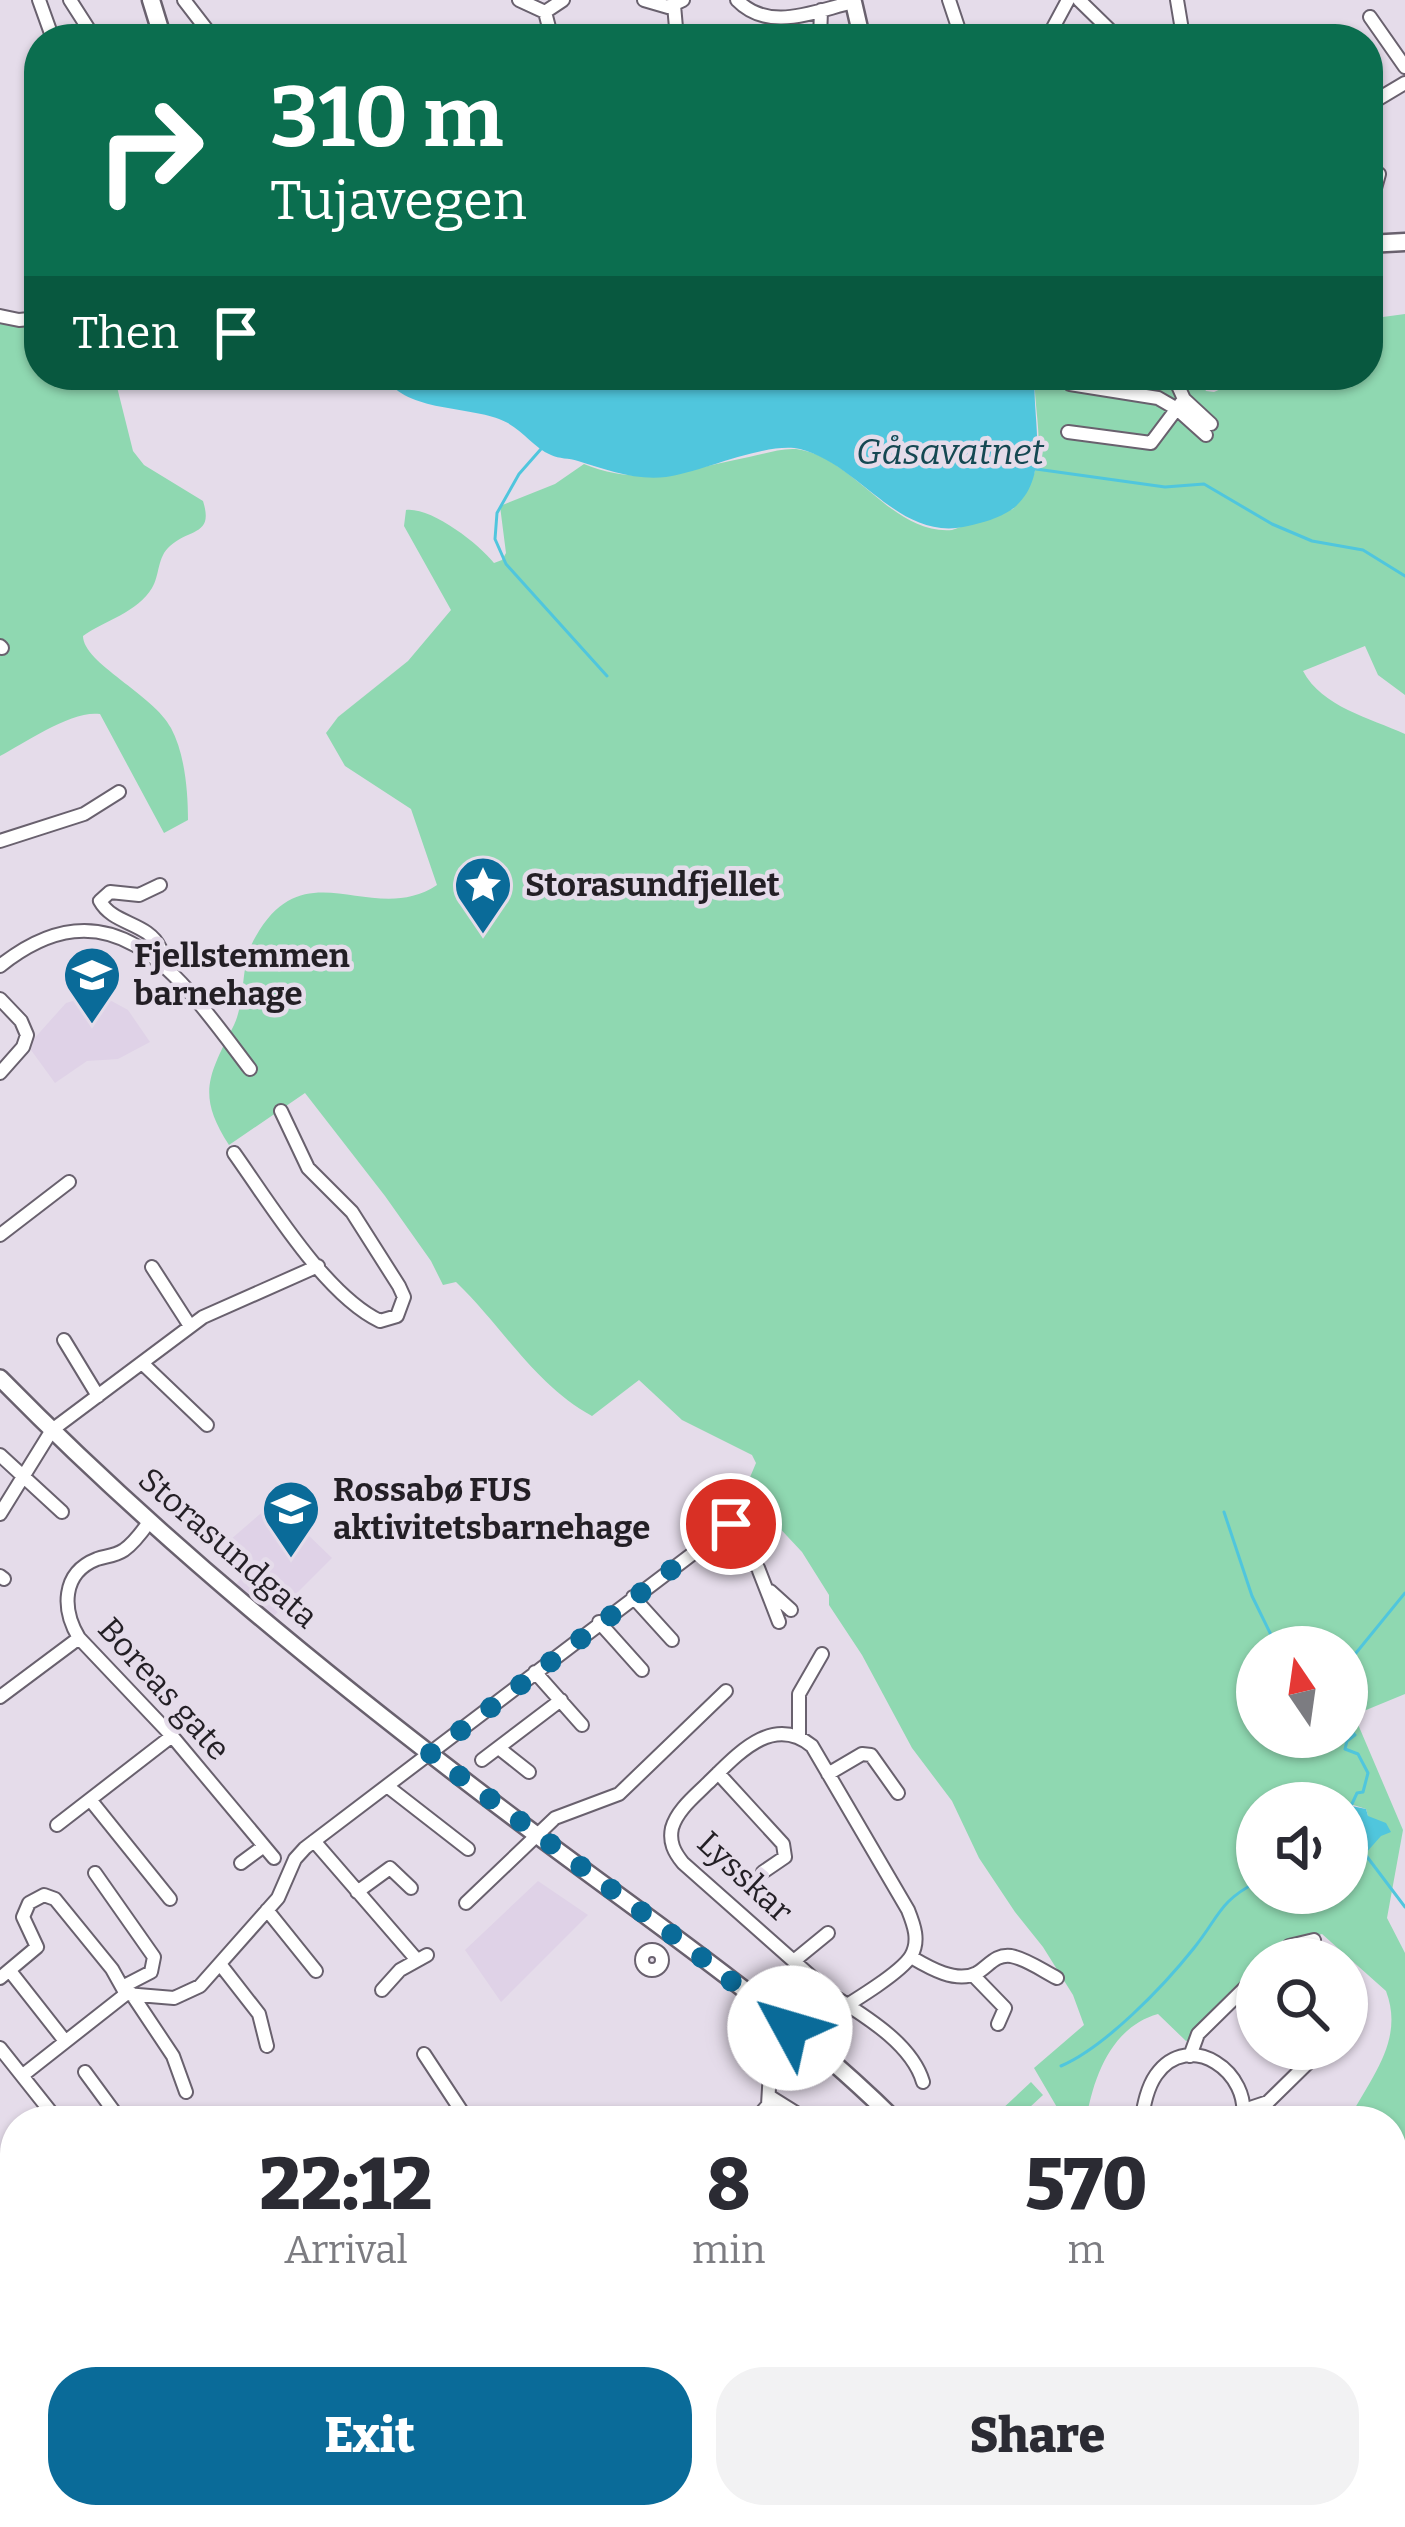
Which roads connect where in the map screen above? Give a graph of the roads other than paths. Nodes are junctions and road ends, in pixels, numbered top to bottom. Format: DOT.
graph roads {
  1 [pos="184,0"];
  2 [pos="519,0"];
  3 [pos="563,0"];
  4 [pos="644,0"];
  5 [pos="736,0"];
  6 [pos="1078,0"];
  7 [pos="854,1"];
  8 [pos="678,2"];
  9 [pos="821,10"];
  10 [pos="545,12"];
  11 [pos="1370,16"];
  12 [pos="202,24"];
  13 [pos="548,24"];
  14 [pos="821,24"];
  15 [pos="1104,24"];
  16 [pos="1375,24"];
  17 [pos="1383,35"];
  18 [pos="1405,68"];
  19 [pos="1108,390"];
  20 [pos="1178,390"];
  21 [pos="1181,404"];
  22 [pos="1209,430"];
  23 [pos="1068,432"];
  24 [pos="119,792"];
  25 [pos="0,842"];
  26 [pos="160,885"];
  27 [pos="155,956"];
  28 [pos="0,966"];
  29 [pos="0,999"];
  30 [pos="250,1069"];
  31 [pos="0,1073"];
  32 [pos="281,1111"];
  33 [pos="234,1153"];
  34 [pos="69,1182"];
  35 [pos="0,1235"];
  36 [pos="318,1266"];
  37 [pos="152,1267"];
  38 [pos="190,1326"];
  39 [pos="64,1340"];
  40 [pos="142,1363"];
  41 [pos="0,1378"];
  42 [pos="98,1396"];
  43 [pos="207,1425"];
  44 [pos="52,1430"];
  45 [pos="0,1455"];
  46 [pos="25,1478"];
  47 [pos="62,1512"];
  48 [pos="0,1514"];
  49 [pos="741,1517"];
  50 [pos="149,1522"];
  51 [pos="723,1529"];
  52 [pos="768,1590"];
  53 [pos="632,1597"];
  54 [pos="791,1610"];
  55 [pos="599,1622"];
  56 [pos="779,1622"];
  57 [pos="79,1639"];
  58 [pos="672,1640"];
  59 [pos="822,1654"];
  60 [pos="642,1670"];
  61 [pos="535,1672"];
  62 [pos="726,1691"];
  63 [pos="2,1692"];
  64 [pos="560,1700"];
  65 [pos="582,1725"];
  66 [pos="172,1736"];
  67 [pos="799,1737"];
  68 [pos="500,1749"];
  69 [pos="429,1752"];
  70 [pos="482,1760"];
  71 [pos="529,1772"];
  72 [pos="718,1773"];
  73 [pos="828,1774"];
  74 [pos="387,1786"];
  75 [pos="898,1793"];
  76 [pos="92,1802"];
  77 [pos="57,1825"];
  78 [pos="536,1834"];
  79 [pos="314,1841"];
  80 [pos="264,1846"];
  81 [pos="468,1849"];
  82 [pos="274,1858"];
  83 [pos="241,1863"];
  84 [pos="763,1872"];
  85 [pos="95,1874"];
  86 [pos="411,1888"];
  87 [pos="357,1892"];
  88 [pos="170,1898"];
  89 [pos="466,1903"];
  90 [pos="268,1910"];
  91 [pos="828,1933"];
  92 [pos="911,1957"];
  93 [pos="795,1960"];
  94 [pos="220,1964"];
  95 [pos="316,1971"];
  96 [pos="5,1974"];
  97 [pos="973,1975"];
  98 [pos="1057,1978"];
  99 [pos="382,1990"];
  100 [pos="127,1991"];
  101 [pos="1236,1997"];
  102 [pos="846,2004"];
  103 [pos="998,2024"];
  104 [pos="799,2035"];
  105 [pos="64,2041"];
  106 [pos="267,2046"];
  107 [pos="0,2048"];
  108 [pos="424,2054"];
  109 [pos="1190,2056"];
  110 [pos="1301,2070"];
  111 [pos="85,2072"];
  112 [pos="22,2075"];
  113 [pos="922,2082"];
  114 [pos="186,2092"];
  115 [pos="769,2096"];
  116 [pos="46,2106"];
  117 [pos="110,2106"];
  118 [pos="459,2106"];
  119 [pos="767,2106"];
  120 [pos="785,2106"];
  121 [pos="879,2106"];
  122 [pos="1145,2106"];
  123 [pos="1247,2106"];
  124 [pos="1263,2106"];
  1 -- 12 [label="street"];
  2 -- 10 [label="street"];
  3 -- 10 [label="street"];
  4 -- 8 [label="street"];
  5 -- 9 [label="street"];
  6 -- 15 [label="street"];
  7 -- 9 [label="street"];
  9 -- 14 [label="street"];
  10 -- 13 [label="street"];
  11 -- 16 [label="street"];
  17 -- 18 [label="street"];
  19 -- 21 [label="street"];
  20 -- 21 [label="street"];
  21 -- 22 [label="street"];
  21 -- 23 [label="street"];
  24 -- 25 [label="street"];
  26 -- 27 [label="street"];
  27 -- 28 [label="street"];
  27 -- 30 [label="street"];
  29 -- 31 [label="street"];
  32 -- 36 [label="street"];
  33 -- 36 [label="street"];
  34 -- 35 [label="street"];
  36 -- 38 [label="street"];
  37 -- 38 [label="street"];
  38 -- 40 [label="street"];
  39 -- 42 [label="street"];
  40 -- 42 [label="street"];
  40 -- 43 [label="street"];
  41 -- 44 [label="street, Storasundgata"];
  42 -- 44 [label="street"];
  44 -- 46 [label="street"];
  44 -- 50 [label="street, Storasundgata"];
  45 -- 46 [label="street"];
  46 -- 47 [label="street"];
  46 -- 48 [label="street"];
  49 -- 51 [label="street"];
  50 -- 57 [label="street, Boreas gate"];
  50 -- 69 [label="street, Storasundgata"];
  51 -- 52 [label="street"];
  51 -- 53 [label="street"];
  52 -- 54 [label="street"];
  52 -- 56 [label="street"];
  53 -- 55 [label="street"];
  53 -- 58 [label="street"];
  55 -- 60 [label="street"];
  55 -- 61 [label="street"];
  57 -- 63 [label="street"];
  57 -- 66 [label="street, Boreas gate"];
  59 -- 67 [label="street"];
  61 -- 64 [label="street"];
  61 -- 69 [label="street"];
  62 -- 78 [label="street"];
  64 -- 65 [label="street"];
  64 -- 68 [label="street"];
  66 -- 76 [label="street"];
  66 -- 80 [label="street, Boreas gate"];
  67 -- 72 [label="street, Lysskar"];
  67 -- 73 [label="street"];
  68 -- 70 [label="street"];
  68 -- 71 [label="street"];
  69 -- 74 [label="street"];
  69 -- 78 [label="street, Storasundgata"];
  72 -- 84 [label="street, Lysskar"];
  72 -- 93 [label="street, Lysskar"];
  73 -- 75 [label="street"];
  73 -- 92 [label="street"];
  74 -- 79 [label="street"];
  74 -- 81 [label="street"];
  76 -- 77 [label="street"];
  76 -- 88 [label="street"];
  78 -- 89 [label="street"];
  78 -- 104 [label="street, Storasundgata"];
  79 -- 87 [label="street"];
  79 -- 90 [label="street"];
  80 -- 82 [label="street, Boreas gate"];
  80 -- 83 [label="street"];
  85 -- 100 [label="street"];
  86 -- 87 [label="street"];
  87 -- 99 [label="street"];
  90 -- 94 [label="street"];
  90 -- 95 [label="street"];
  91 -- 93 [label="street, Lysskar"];
  92 -- 97 [label="street"];
  92 -- 102 [label="street"];
  93 -- 102 [label="street, Lysskar"];
  94 -- 100 [label="street"];
  94 -- 106 [label="street"];
  96 -- 100 [label="street"];
  96 -- 105 [label="street"];
  97 -- 98 [label="street"];
  97 -- 103 [label="street"];
  100 -- 105 [label="street"];
  100 -- 114 [label="street"];
  101 -- 109 [label="street"];
  102 -- 104 [label="street"];
  102 -- 113 [label="street, Lysskar"];
  104 -- 115 [label="street"];
  104 -- 121 [label="street, Storasundgata"];
  105 -- 112 [label="street"];
  107 -- 112 [label="street"];
  108 -- 118 [label="street"];
  109 -- 122 [label="street"];
  109 -- 123 [label="street"];
  110 -- 124 [label="street"];
  111 -- 117 [label="street"];
  112 -- 116 [label="street"];
  115 -- 119 [label="street"];
  115 -- 120 [label="street"];
}
